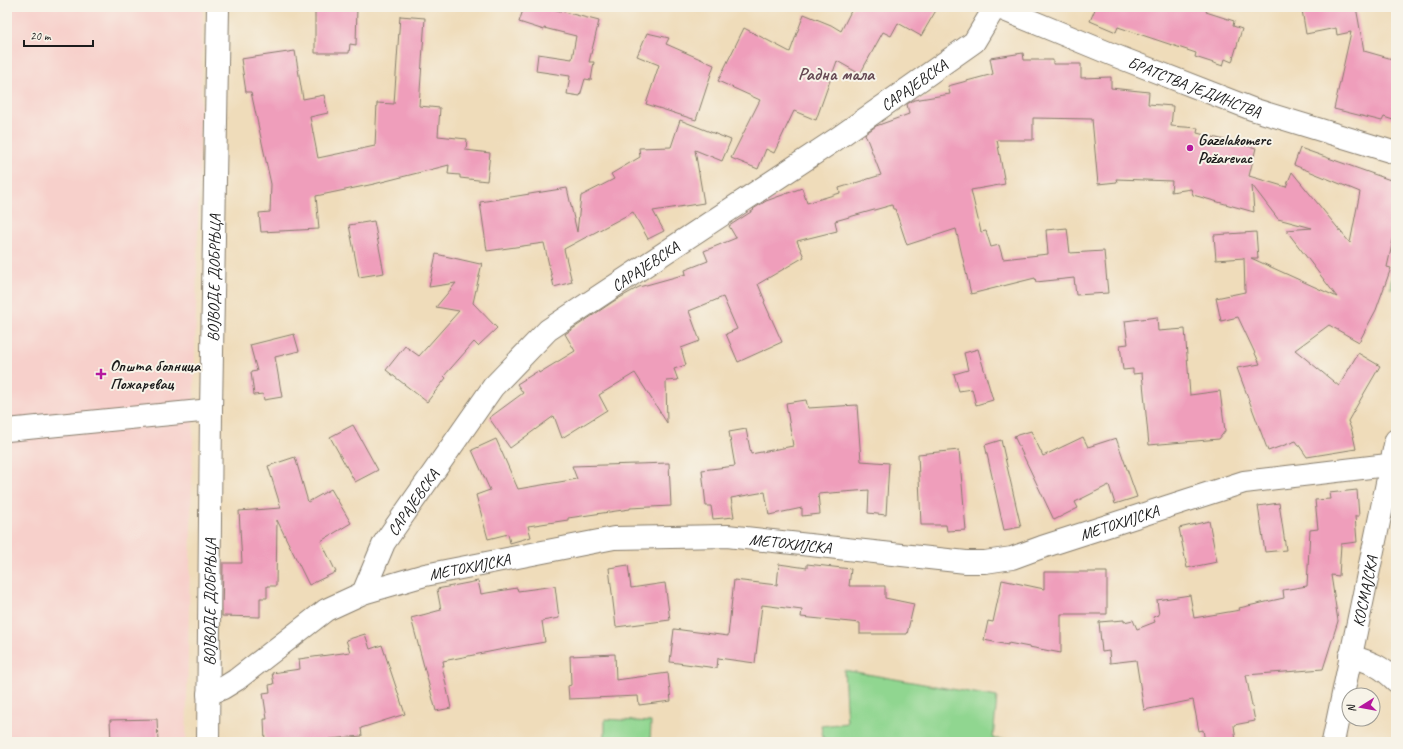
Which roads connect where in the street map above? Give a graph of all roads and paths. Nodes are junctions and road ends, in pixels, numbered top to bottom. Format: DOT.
graph roads {
  1 [pos="218,7"];
  2 [pos="996,7"];
  3 [pos="1396,153"];
  4 [pos="211,410"];
  5 [pos="7,430"];
  6 [pos="1396,440"];
  7 [pos="1393,465"];
  8 [pos="363,593"];
  9 [pos="1350,656"];
  10 [pos="1396,681"];
  11 [pos="208,694"];
  12 [pos="208,742"];
  13 [pos="1333,742"];
  1 -- 4 [label="street, ВОЈВОДЕ ДОБРЊЦА"];
  2 -- 3 [label="street, БРАТСТВА ЈЕДИНСТВА"];
  2 -- 8 [label="street, САРАЈЕВСКА"];
  4 -- 5 [label="street"];
  4 -- 11 [label="street, ВОЈВОДЕ ДОБРЊЦА"];
  6 -- 7 [label="street, КОСМАЈСКА"];
  7 -- 8 [label="street, МЕТОХИЈСКА"];
  7 -- 9 [label="street, КОСМАЈСКА"];
  8 -- 11 [label="street, МЕТОХИЈСКА"];
  9 -- 10 [label="street"];
  9 -- 13 [label="street, КОСМАЈСКА"];
  11 -- 12 [label="street, ВОЈВОДЕ ДОБРЊЦА"];
}
